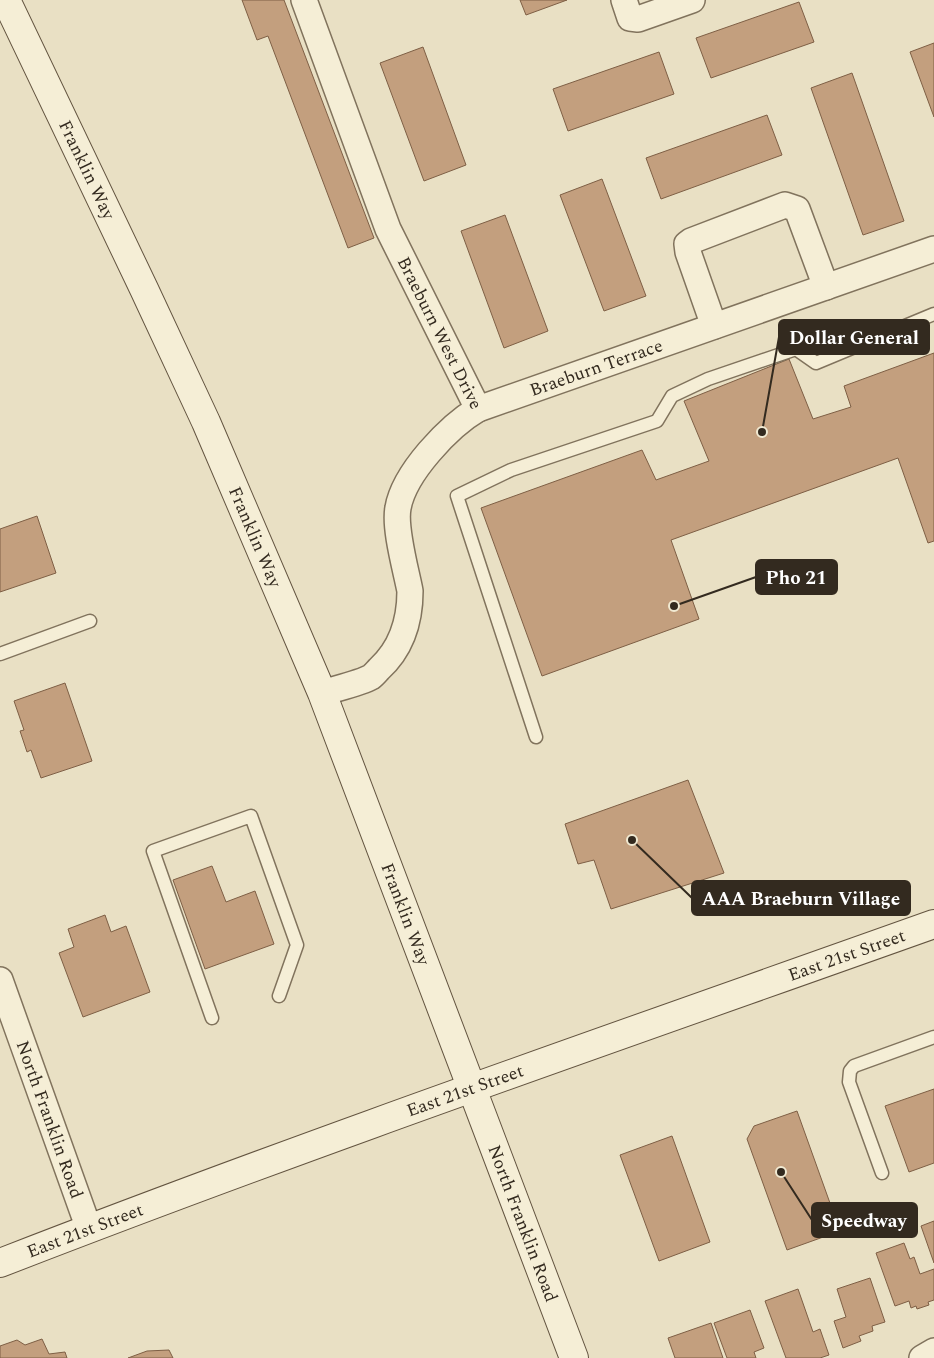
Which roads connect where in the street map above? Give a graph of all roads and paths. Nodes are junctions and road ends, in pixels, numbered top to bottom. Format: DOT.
graph roads {
  1 [pos="6,0"];
  2 [pos="304,0"];
  3 [pos="624,0"];
  4 [pos="692,0"];
  5 [pos="934,249"];
  6 [pos="826,287"];
  7 [pos="934,314"];
  8 [pos="714,326"];
  9 [pos="478,408"];
  10 [pos="90,621"];
  11 [pos="0,654"];
  12 [pos="322,692"];
  13 [pos="536,737"];
  14 [pos="934,924"];
  15 [pos="0,980"];
  16 [pos="279,996"];
  17 [pos="212,1018"];
  18 [pos="934,1037"];
  19 [pos="472,1088"];
  20 [pos="882,1173"];
  21 [pos="89,1229"];
  22 [pos="0,1263"];
  23 [pos="934,1351"];
  24 [pos="574,1358"];
  25 [pos="922,1358"];
  1 -- 12 [label="main road, Franklin Way"];
  2 -- 9 [label="street, Braeburn West Drive"];
  3 -- 4 [label="street"];
  5 -- 6 [label="street, Braeburn Terrace"];
  6 -- 8 [label="street, Braeburn Terrace"];
  6 -- 8 [label="street"];
  7 -- 13 [label="lane"];
  8 -- 9 [label="street, Braeburn Terrace"];
  9 -- 12 [label="street, Braeburn West Drive"];
  10 -- 11 [label="lane"];
  12 -- 19 [label="main road, Franklin Way"];
  14 -- 19 [label="main road, East 21st Street"];
  15 -- 21 [label="street, North Franklin Road"];
  16 -- 17 [label="lane"];
  18 -- 20 [label="lane"];
  19 -- 21 [label="main road, East 21st Street"];
  19 -- 24 [label="main road, North Franklin Road"];
  21 -- 22 [label="main road, East 21st Street"];
  23 -- 25 [label="street"];
}
